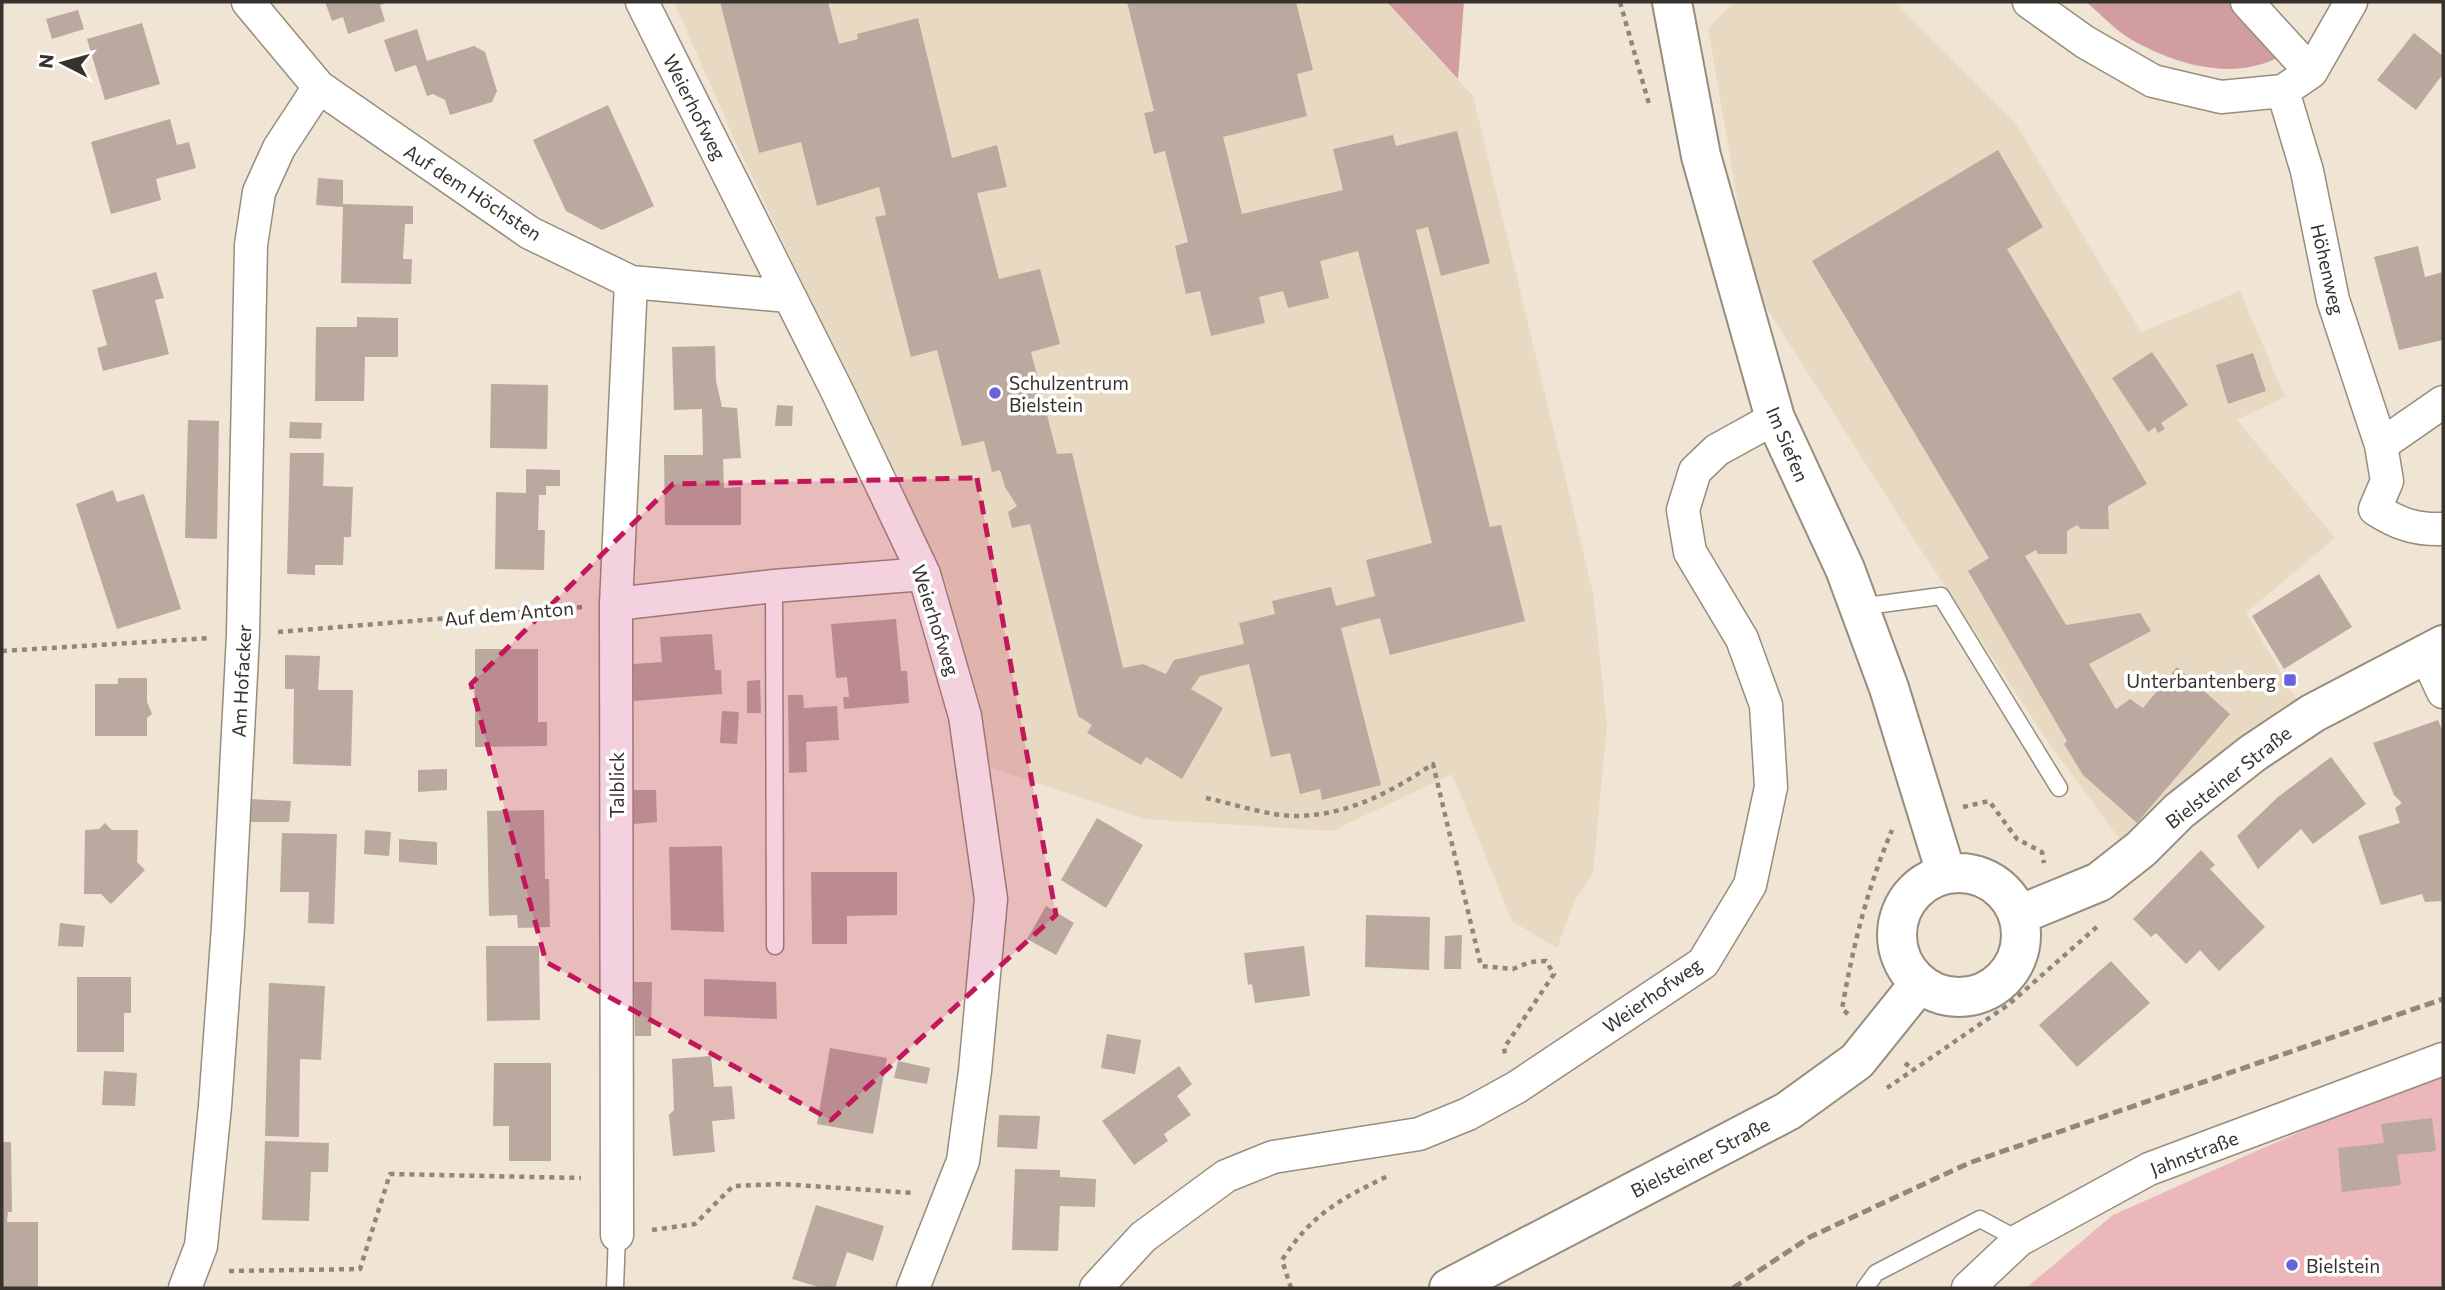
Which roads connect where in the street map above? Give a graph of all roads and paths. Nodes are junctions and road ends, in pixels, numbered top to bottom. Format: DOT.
graph roads {
  1 [pos="248,2"];
  2 [pos="642,2"];
  3 [pos="1672,2"];
  4 [pos="2029,2"];
  5 [pos="2247,2"];
  6 [pos="2351,2"];
  7 [pos="2311,72"];
  8 [pos="319,87"];
  9 [pos="2283,91"];
  10 [pos="631,282"];
  11 [pos="788,296"];
  12 [pos="2443,402"];
  13 [pos="1775,418"];
  14 [pos="2381,445"];
  15 [pos="2443,529"];
  16 [pos="924,574"];
  17 [pos="774,586"];
  18 [pos="616,604"];
  19 [pos="1859,607"];
  20 [pos="243,635"];
  21 [pos="2434,649"];
  22 [pos="2,651"];
  23 [pos="2443,692"];
  24 [pos="2059,788"];
  25 [pos="1206,799"];
  26 [pos="1928,816"];
  27 [pos="1946,873"];
  28 [pos="2036,909"];
  29 [pos="2104,921"];
  30 [pos="775,946"];
  31 [pos="2073,948"];
  32 [pos="1919,984"];
  33 [pos="1874,1039"];
  34 [pos="2443,1059"];
  35 [pos="1915,1071"];
  36 [pos="1517,1087"];
  37 [pos="1884,1090"];
  38 [pos="1419,1135"];
  39 [pos="617,1178"];
  40 [pos="949,1196"];
  41 [pos="617,1235"];
  42 [pos="2019,1240"];
  43 [pos="188,1280"];
  44 [pos="615,1288"];
  45 [pos="914,1288"];
  46 [pos="1097,1288"];
  47 [pos="1291,1288"];
  48 [pos="1448,1288"];
  49 [pos="1865,1288"];
  50 [pos="1968,1288"];
  1 -- 8 [label="street, Auf dem Höchsten"];
  2 -- 11 [label="street, Weierhofweg"];
  3 -- 13 [label="main road, Im Siefen"];
  4 -- 9 [label="street"];
  5 -- 7 [label="street"];
  6 -- 7 [label="street"];
  7 -- 9 [label="street"];
  8 -- 10 [label="street, Auf dem Höchsten"];
  8 -- 20 [label="street, Am Hofacker"];
  9 -- 14 [label="street, Höhenweg"];
  10 -- 11 [label="street, Auf dem Höchsten"];
  10 -- 18 [label="street, Talblick"];
  11 -- 16 [label="street, Weierhofweg"];
  12 -- 14 [label="street"];
  13 -- 19 [label="main road, Im Siefen"];
  13 -- 36 [label="street, Weierhofweg"];
  14 -- 15 [label="street, Höhenweg"];
  16 -- 17 [label="street"];
  16 -- 40 [label="street, Weierhofweg"];
  17 -- 18 [label="street"];
  17 -- 30 [label="lane"];
  18 -- 20 [label="path, Auf dem Anton"];
  18 -- 39 [label="street, Talblick"];
  19 -- 24 [label="lane"];
  19 -- 26 [label="main road, Im Siefen"];
  20 -- 22 [label="path, Auf dem Anton"];
  20 -- 43 [label="street, Am Hofacker"];
  21 -- 23 [label="street"];
  21 -- 28 [label="main road, Bielsteiner Straße"];
  25 -- 36 [label="path"];
  26 -- 27 [label="main road, Im Siefen"];
  26 -- 28 [label="path"];
  26 -- 33 [label="path"];
  27 -- 28 [label="main road"];
  27 -- 32 [label="main road"];
  28 -- 31 [label="path"];
  28 -- 32 [label="main road"];
  29 -- 31 [label="path"];
  31 -- 35 [label="path"];
  32 -- 33 [label="main road, Bielsteiner Straße"];
  33 -- 35 [label="path"];
  33 -- 48 [label="main road, Bielsteiner Straße"];
  34 -- 42 [label="street, Jahnstraße"];
  35 -- 37 [label="path"];
  36 -- 38 [label="street, Weierhofweg"];
  38 -- 46 [label="street, Weierhofweg"];
  38 -- 47 [label="path"];
  39 -- 41 [label="street, Talblick"];
  39 -- 43 [label="path"];
  40 -- 41 [label="path"];
  40 -- 45 [label="street, Weierhofweg"];
  41 -- 44 [label="lane, Talblick"];
  42 -- 49 [label="lane"];
  42 -- 50 [label="street, Jahnstraße"];
}
